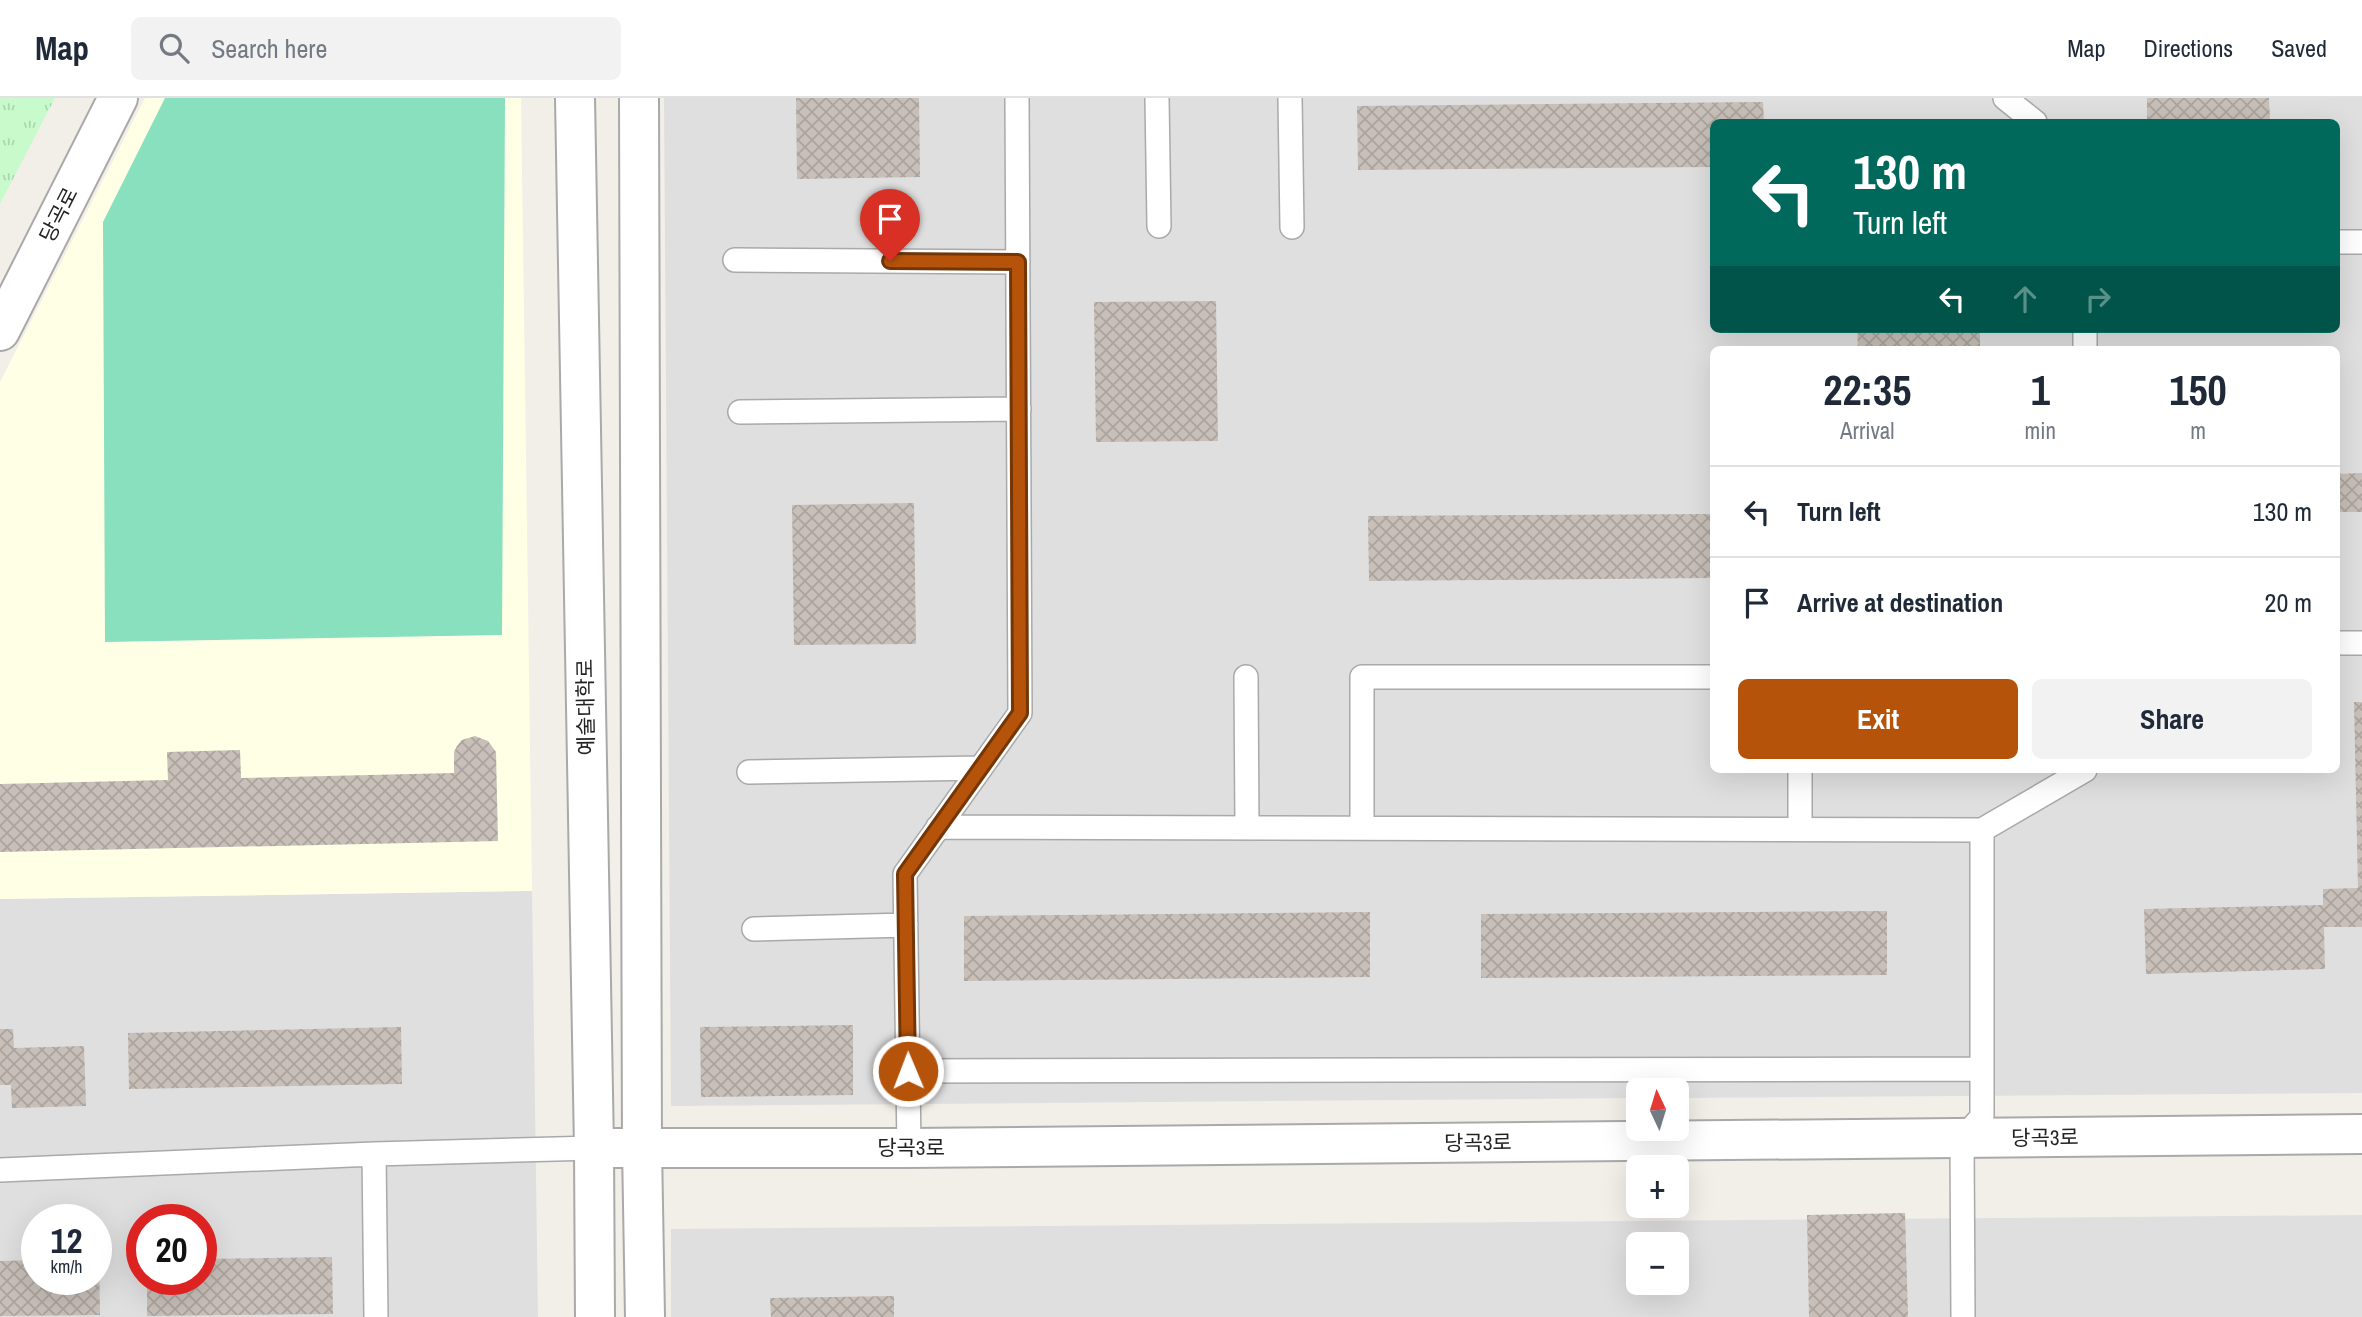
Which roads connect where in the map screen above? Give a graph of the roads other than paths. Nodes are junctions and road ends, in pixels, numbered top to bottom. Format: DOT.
graph roads {
  1 [pos="118,98"];
  2 [pos="575,98"];
  3 [pos="639,98"];
  4 [pos="1017,98"];
  5 [pos="1157,98"];
  6 [pos="1290,98"];
  7 [pos="2006,98"];
  8 [pos="2031,119"];
  9 [pos="1159,226"];
  10 [pos="1292,227"];
  11 [pos="2340,242"];
  12 [pos="2362,242"];
  13 [pos="735,260"];
  14 [pos="1018,262"];
  15 [pos="0,331"];
  16 [pos="1019,409"];
  17 [pos="740,412"];
  18 [pos="2340,643"];
  19 [pos="2362,643"];
  20 [pos="1246,677"];
  21 [pos="1710,677"];
  22 [pos="981,768"];
  23 [pos="750,772"];
  24 [pos="1800,773"];
  25 [pos="2080,773"];
  26 [pos="938,827"];
  27 [pos="1247,828"];
  28 [pos="1362,828"];
  29 [pos="1800,829"];
  30 [pos="1982,830"];
  31 [pos="906,925"];
  32 [pos="754,929"];
  33 [pos="1982,1069"];
  34 [pos="908,1071"];
  35 [pos="2362,1135"];
  36 [pos="1962,1139"];
  37 [pos="594,1148"];
  38 [pos="642,1148"];
  39 [pos="909,1148"];
  40 [pos="374,1154"];
  41 [pos="0,1170"];
  42 [pos="376,1317"];
  43 [pos="595,1317"];
  44 [pos="645,1317"];
  45 [pos="1963,1317"];
  1 -- 15 [label="street, 당곡로"];
  2 -- 37 [label="street, 예술대학로"];
  3 -- 38 [label="street"];
  4 -- 14 [label="lane"];
  5 -- 9 [label="lane"];
  6 -- 10 [label="lane"];
  7 -- 8 [label="lane"];
  11 -- 12 [label="lane"];
  13 -- 14 [label="lane"];
  14 -- 16 [label="lane"];
  16 -- 17 [label="lane"];
  16 -- 22 [label="lane"];
  18 -- 19 [label="lane"];
  20 -- 27 [label="lane"];
  21 -- 28 [label="lane"];
  22 -- 23 [label="lane"];
  22 -- 26 [label="lane"];
  24 -- 29 [label="lane"];
  25 -- 30 [label="lane"];
  26 -- 27 [label="lane"];
  26 -- 31 [label="lane"];
  27 -- 28 [label="lane"];
  28 -- 29 [label="lane"];
  29 -- 30 [label="lane"];
  30 -- 33 [label="lane"];
  31 -- 32 [label="lane"];
  31 -- 34 [label="lane"];
  33 -- 34 [label="lane"];
  33 -- 36 [label="lane"];
  34 -- 39 [label="lane"];
  35 -- 36 [label="street, 당곡3로"];
  36 -- 39 [label="street, 당곡3로"];
  36 -- 45 [label="lane"];
  37 -- 38 [label="street, 당곡3로"];
  37 -- 40 [label="lane"];
  37 -- 43 [label="street, 예술대학로"];
  38 -- 39 [label="street, 당곡3로"];
  38 -- 44 [label="street"];
  40 -- 41 [label="lane"];
  40 -- 42 [label="lane"];
}
